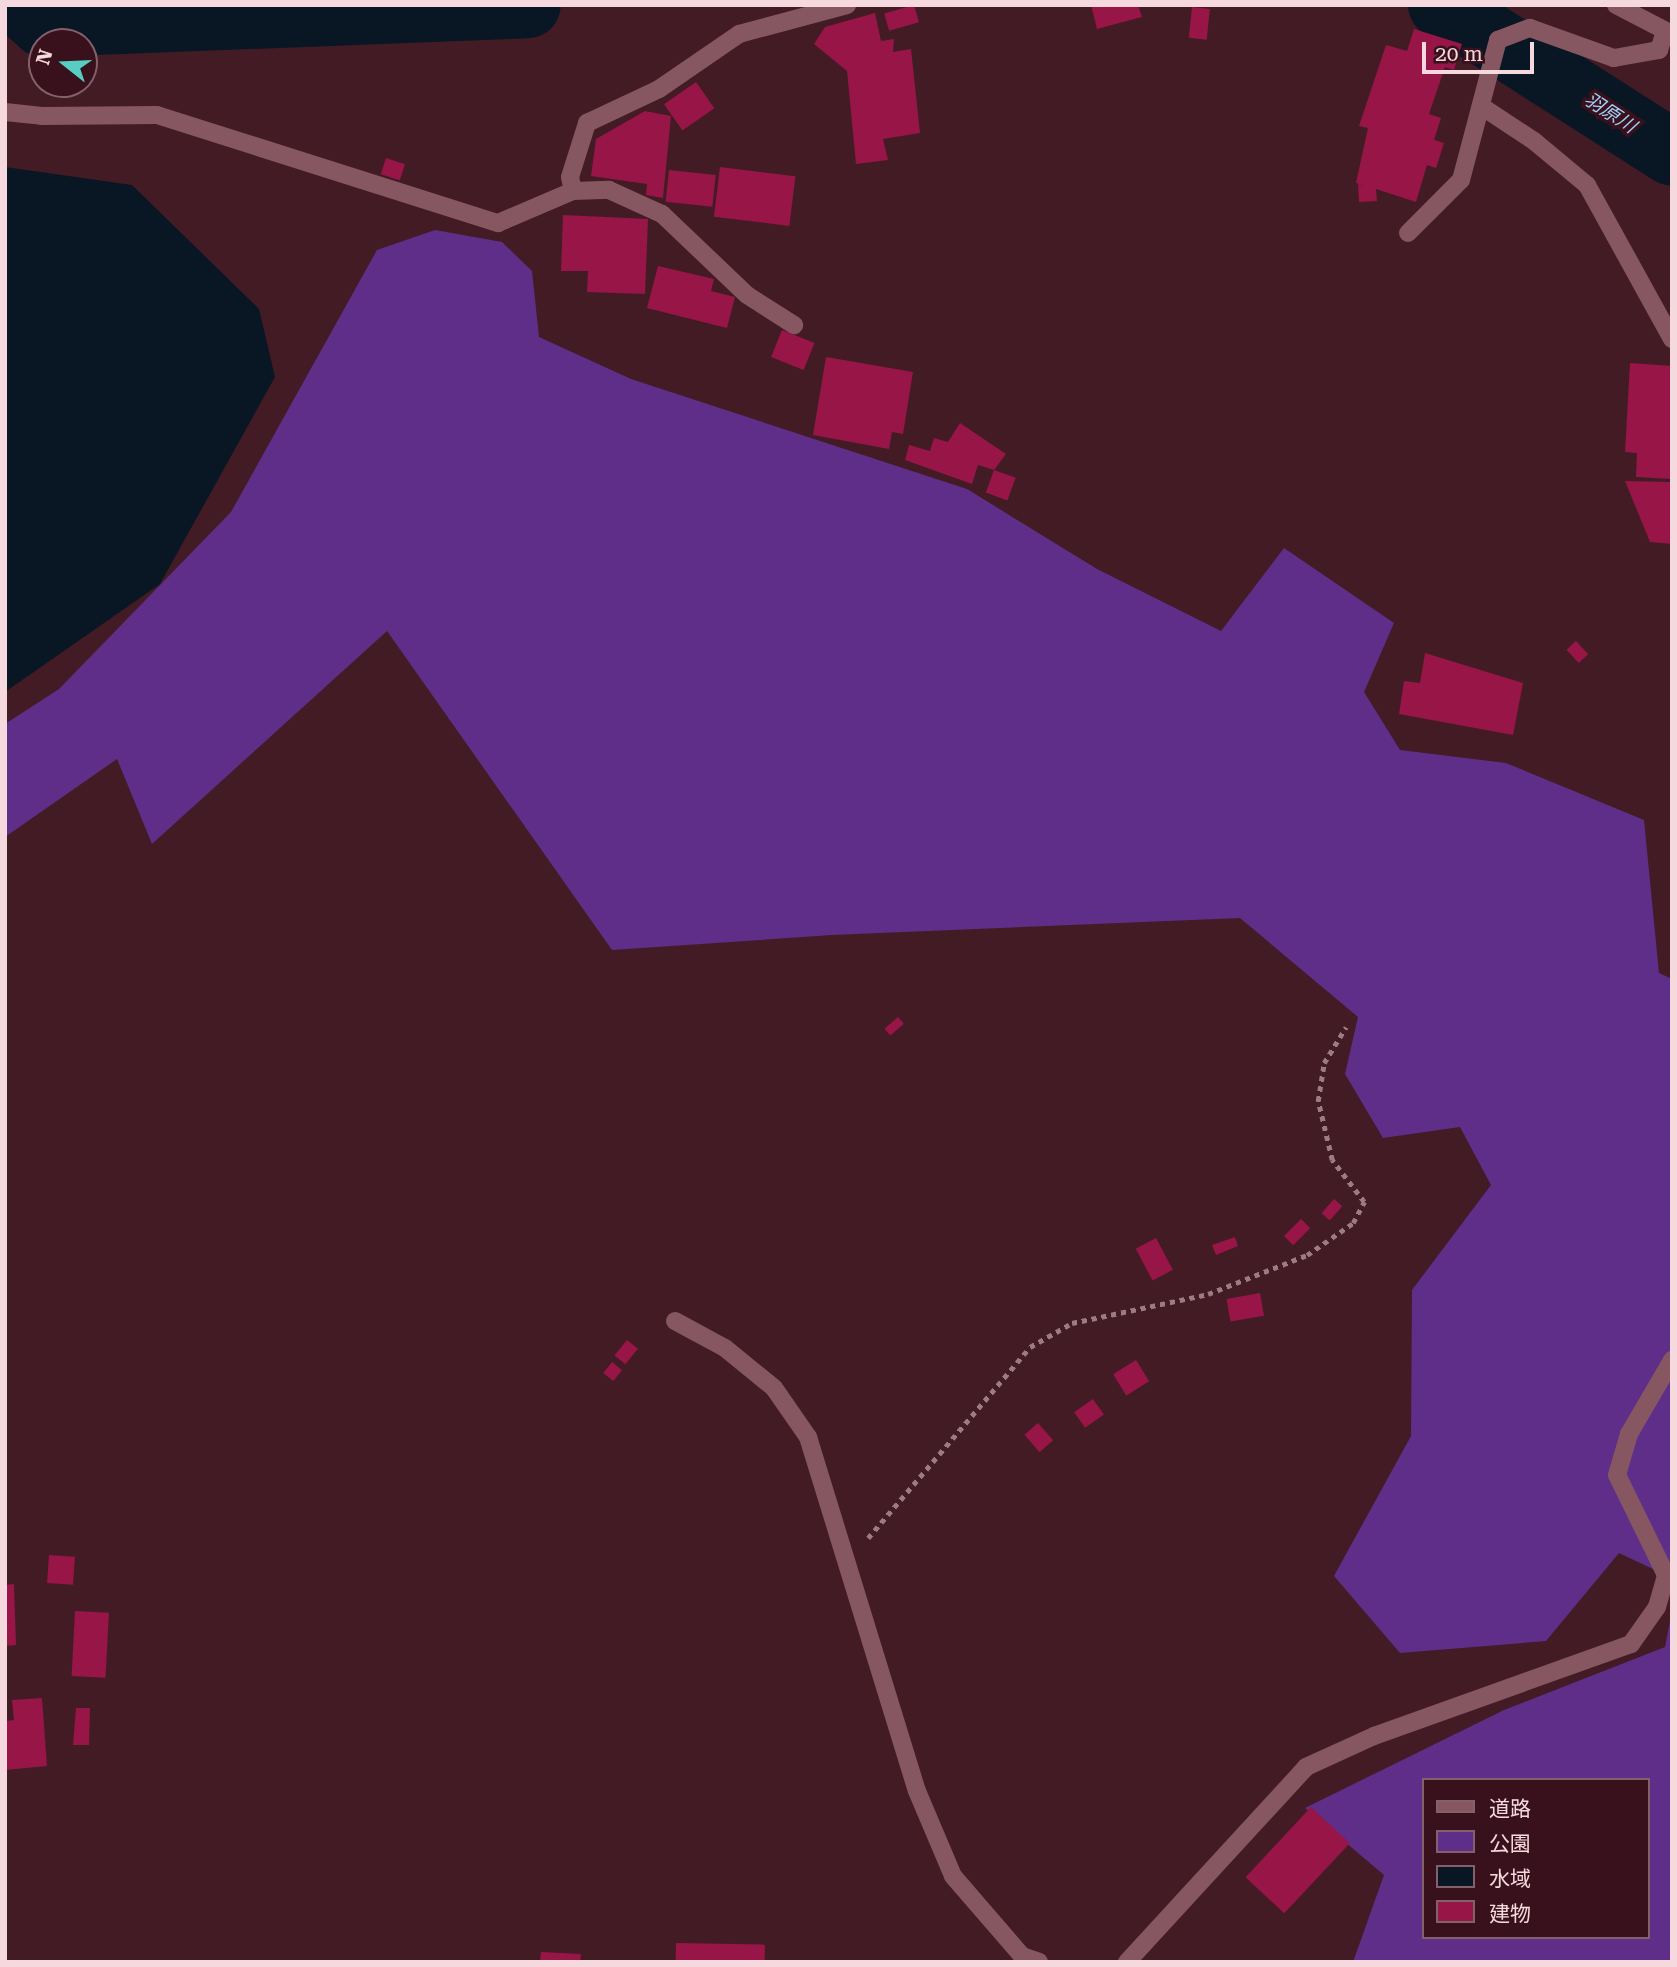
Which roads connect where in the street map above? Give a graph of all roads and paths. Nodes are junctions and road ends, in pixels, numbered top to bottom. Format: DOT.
graph roads {
  1 [pos="847,5"];
  2 [pos="1622,6"];
  3 [pos="1668,32"];
  4 [pos="1481,106"];
  5 [pos="5,112"];
  6 [pos="573,191"];
  7 [pos="1408,233"];
  8 [pos="794,325"];
  9 [pos="1672,339"];
  10 [pos="1346,1027"];
  11 [pos="675,1321"];
  12 [pos="1672,1360"];
  13 [pos="847,1563"];
  14 [pos="1039,1962"];
  15 [pos="1127,1962"];
  1 -- 6 [label="street"];
  2 -- 3 [label="street"];
  3 -- 4 [label="street"];
  4 -- 7 [label="street"];
  4 -- 9 [label="street"];
  5 -- 6 [label="street"];
  6 -- 8 [label="street"];
  10 -- 13 [label="path"];
  11 -- 13 [label="street"];
  12 -- 15 [label="street"];
  13 -- 14 [label="street"];
}
